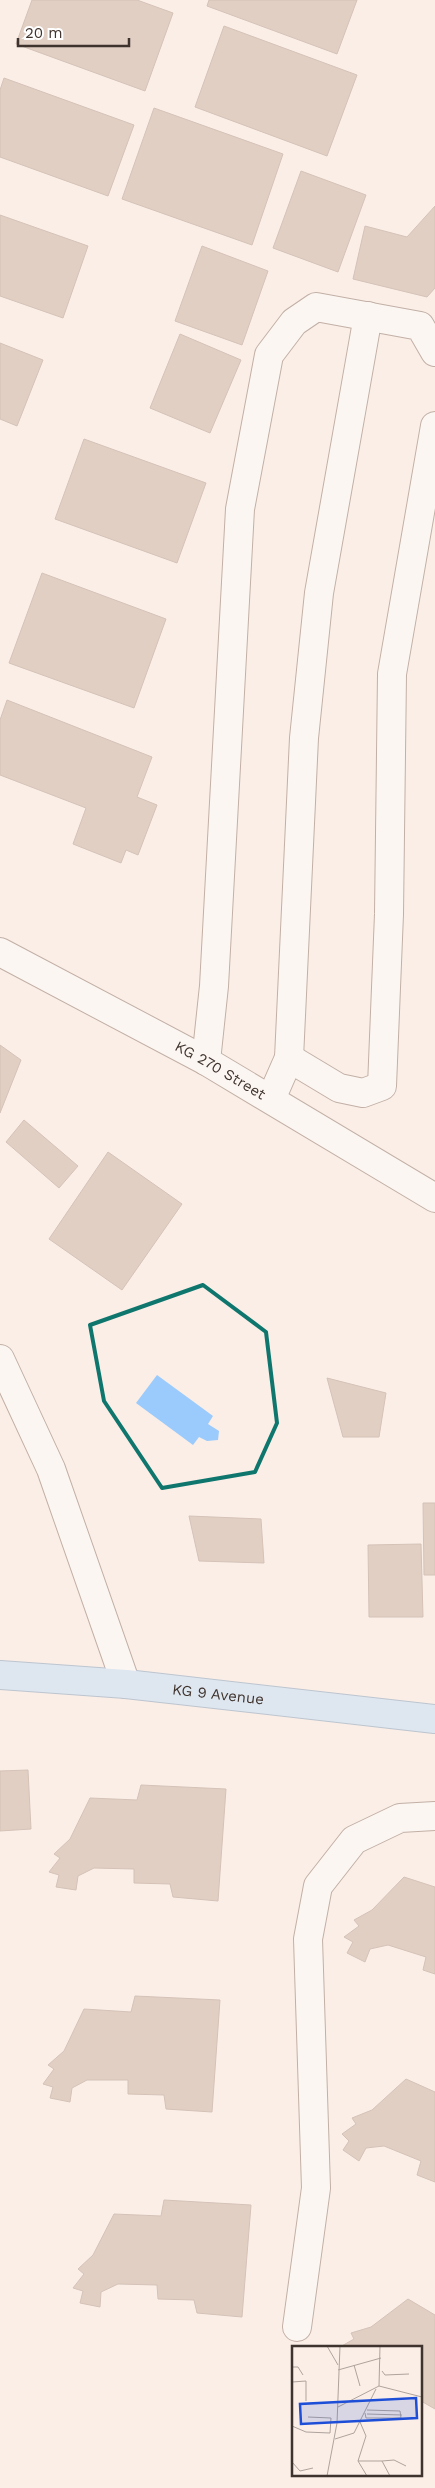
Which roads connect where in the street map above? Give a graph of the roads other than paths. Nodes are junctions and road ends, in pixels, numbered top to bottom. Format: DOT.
graph roads {
  1 [pos="368,316"];
  2 [pos="435,352"];
  3 [pos="435,426"];
  4 [pos="0,952"];
  5 [pos="289,1058"];
  6 [pos="206,1061"];
  7 [pos="271,1099"];
  8 [pos="435,1198"];
  9 [pos="0,1359"];
  10 [pos="0,1675"];
  11 [pos="126,1684"];
  12 [pos="435,1719"];
  13 [pos="435,1816"];
  14 [pos="297,2328"];
  1 -- 2 [label="street"];
  1 -- 5 [label="street"];
  1 -- 6 [label="street"];
  3 -- 5 [label="street"];
  4 -- 6 [label="street, KG 270 Street"];
  5 -- 7 [label="street"];
  6 -- 7 [label="street, KG 270 Street"];
  7 -- 8 [label="street, KG 270 Street"];
  9 -- 11 [label="street"];
  10 -- 11 [label="main road, KG 9 Avenue"];
  11 -- 12 [label="main road, KG 9 Avenue"];
  13 -- 14 [label="street"];
}
